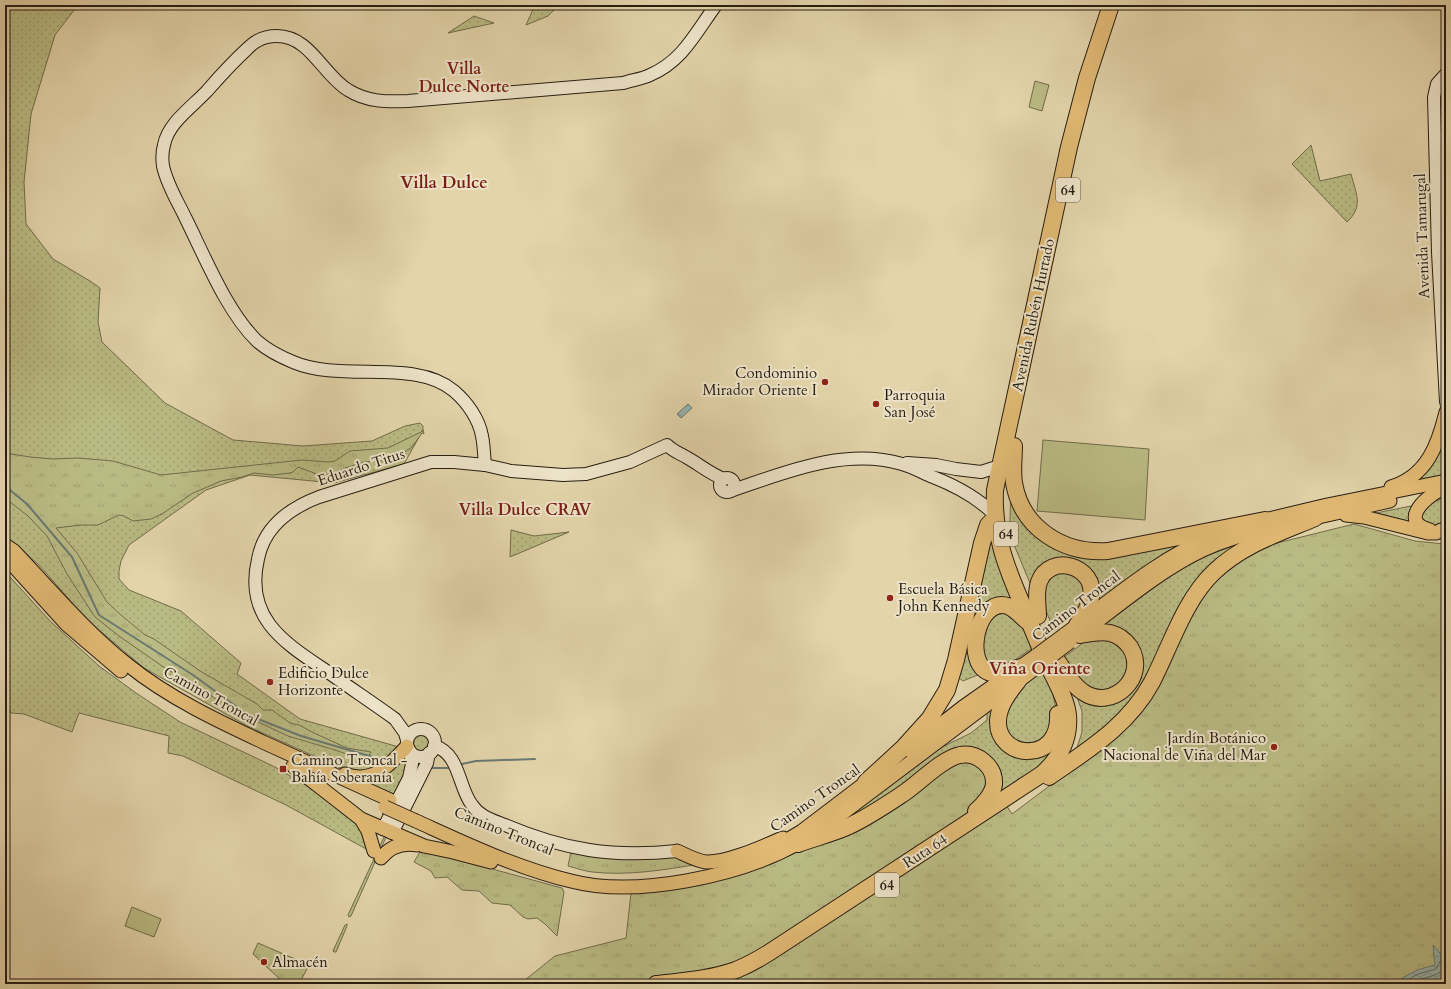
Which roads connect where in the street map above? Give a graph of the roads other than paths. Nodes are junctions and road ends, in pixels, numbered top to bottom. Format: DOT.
graph roads {
  1 [pos="716,5"];
  2 [pos="1111,5"];
  3 [pos="1120,5"];
  4 [pos="1446,74"];
  5 [pos="1446,402"];
  6 [pos="1446,412"];
  7 [pos="1014,446"];
  8 [pos="902,464"];
  9 [pos="485,465"];
  10 [pos="936,465"];
  11 [pos="1000,466"];
  12 [pos="932,477"];
  13 [pos="1443,486"];
  14 [pos="1335,508"];
  15 [pos="995,516"];
  16 [pos="1315,518"];
  17 [pos="1265,520"];
  18 [pos="1444,529"];
  19 [pos="5,545"];
  20 [pos="5,557"];
  21 [pos="1034,621"];
  22 [pos="1073,634"];
  23 [pos="1046,661"];
  24 [pos="1019,674"];
  25 [pos="395,719"];
  26 [pos="420,729"];
  27 [pos="408,746"];
  28 [pos="274,747"];
  29 [pos="432,750"];
  30 [pos="293,766"];
  31 [pos="1049,777"];
  32 [pos="866,782"];
  33 [pos="387,804"];
  34 [pos="417,816"];
  35 [pos="361,819"];
  36 [pos="956,830"];
  37 [pos="387,831"];
  38 [pos="800,837"];
  39 [pos="424,846"];
  40 [pos="677,851"];
  41 [pos="553,876"];
  42 [pos="656,984"];
  43 [pos="720,984"];
  1 -- 9 [label="street"];
  2 -- 11 [label="highway, Avenida Rubén Hurtado / 64"];
  3 -- 7 [label="highway, Avenida Rubén Hurtado / 64"];
  4 -- 5 [label="street, Avenida Tamarugal"];
  6 -- 14 [label="main road"];
  7 -- 17 [label="highway"];
  7 -- 21 [label="highway, Avenida Rubén Hurtado / 64"];
  8 -- 9 [label="street, Eduardo Titus"];
  8 -- 10 [label="street, Eduardo Titus"];
  8 -- 12 [label="street, Eduardo Titus"];
  9 -- 25 [label="street, Eduardo Titus"];
  10 -- 11 [label="street, Eduardo Titus"];
  10 -- 12 [label="street"];
  11 -- 15 [label="highway, Avenida Rubén Hurtado / 64"];
  12 -- 15 [label="street, Eduardo Titus"];
  13 -- 14 [label="main road, Camino Troncal"];
  13 -- 18 [label="main road"];
  14 -- 16 [label="main road, Camino Troncal"];
  14 -- 17 [label="main road, Camino Troncal"];
  14 -- 18 [label="main road"];
  15 -- 21 [label="highway, Avenida Rubén Hurtado / 64"];
  15 -- 32 [label="highway"];
  16 -- 22 [label="main road, Camino Troncal"];
  16 -- 31 [label="highway"];
  17 -- 22 [label="main road, Camino Troncal"];
  19 -- 28 [label="main road, Camino Troncal"];
  20 -- 30 [label="main road, Camino Troncal"];
  21 -- 22 [label="highway"];
  21 -- 23 [label="highway, Ruta 64 / 64"];
  21 -- 24 [label="highway"];
  22 -- 23 [label="main road, Camino Troncal, bridge"];
  22 -- 23 [label="highway"];
  23 -- 24 [label="main road, Camino Troncal"];
  23 -- 24 [label="highway"];
  23 -- 31 [label="highway, Ruta 64 / 64"];
  23 -- 36 [label="highway, Ruta 64 / 64"];
  24 -- 32 [label="main road, Camino Troncal"];
  24 -- 38 [label="main road, Camino Troncal"];
  25 -- 26 [label="street, Eduardo Titus"];
  25 -- 27 [label="street, Eduardo Titus"];
  26 -- 27 [label="street"];
  26 -- 29 [label="street, Eduardo Titus"];
  27 -- 28 [label="main road"];
  27 -- 29 [label="street, Eduardo Titus"];
  27 -- 37 [label="street"];
  28 -- 33 [label="main road, Camino Troncal"];
  29 -- 37 [label="street"];
  29 -- 40 [label="street, Eduardo Titus"];
  30 -- 33 [label="main road, Camino Troncal"];
  30 -- 35 [label="main road"];
  31 -- 43 [label="highway, Ruta 64 / 64"];
  32 -- 38 [label="main road, Camino Troncal"];
  33 -- 34 [label="main road, Camino Troncal, bridge"];
  34 -- 38 [label="main road, Camino Troncal"];
  34 -- 41 [label="main road, Camino Troncal"];
  35 -- 37 [label="main road"];
  35 -- 39 [label="main road"];
  36 -- 38 [label="highway"];
  36 -- 42 [label="highway, Ruta 64 / 64"];
  37 -- 39 [label="main road"];
  38 -- 40 [label="main road"];
  38 -- 41 [label="main road, Camino Troncal"];
  39 -- 41 [label="main road"];
}
